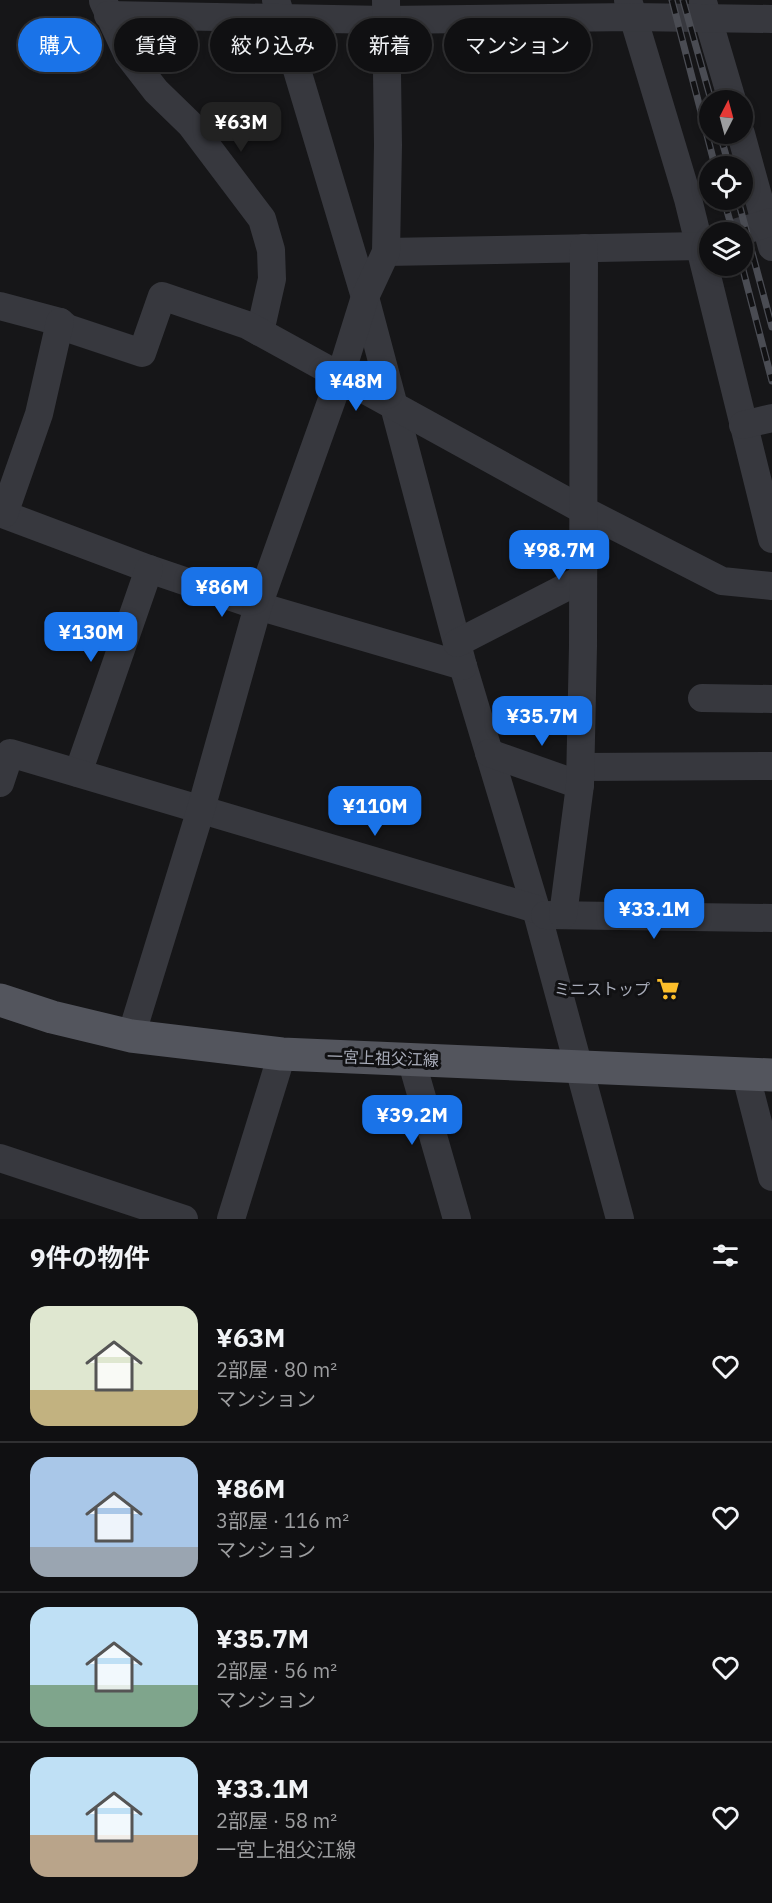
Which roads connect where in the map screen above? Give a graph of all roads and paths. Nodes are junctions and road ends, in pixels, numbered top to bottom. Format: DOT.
graph roads {
  1 [pos="105,8"];
  2 [pos="630,9"];
  3 [pos="279,10"];
  4 [pos="386,10"];
  5 [pos="705,10"];
  6 [pos="772,19"];
  7 [pos="729,90"];
  8 [pos="744,144"];
  9 [pos="769,217"];
  10 [pos="753,225"];
  11 [pos="699,226"];
  12 [pos="699,245"];
  13 [pos="584,248"];
  14 [pos="386,252"];
  15 [pos="712,276"];
  16 [pos="365,297"];
  17 [pos="0,306"];
  18 [pos="60,322"];
  19 [pos="260,332"];
  20 [pos="340,377"];
  21 [pos="394,406"];
  22 [pos="772,418"];
  23 [pos="743,426"];
  24 [pos="583,510"];
  25 [pos="2,513"];
  26 [pos="772,539"];
  27 [pos="149,569"];
  28 [pos="582,579"];
  29 [pos="772,586"];
  30 [pos="258,606"];
  31 [pos="460,655"];
  32 [pos="702,698"];
  33 [pos="772,699"];
  34 [pos="489,753"];
  35 [pos="772,766"];
  36 [pos="78,773"];
  37 [pos="580,776"];
  38 [pos="0,783"];
  39 [pos="201,809"];
  40 [pos="545,913"];
  41 [pos="772,918"];
  42 [pos="0,1000"];
  43 [pos="131,1036"];
  44 [pos="282,1054"];
  45 [pos="411,1059"];
  46 [pos="577,1067"];
  47 [pos="758,1074"];
  48 [pos="0,1158"];
  49 [pos="772,1177"];
  50 [pos="184,1219"];
  51 [pos="231,1219"];
  52 [pos="457,1219"];
  53 [pos="620,1219"];
  1 -- 3 [label="street"];
  1 -- 19 [label="street"];
  2 -- 4 [label="street"];
  2 -- 5 [label="street"];
  2 -- 11 [label="street"];
  3 -- 4 [label="street"];
  3 -- 16 [label="street"];
  4 -- 14 [label="street"];
  5 -- 6 [label="street"];
  5 -- 7 [label="street"];
  8 -- 9 [label="street"];
  9 -- 10 [label="street"];
  12 -- 13 [label="street"];
  13 -- 14 [label="street"];
  13 -- 24 [label="street"];
  14 -- 16 [label="street"];
  15 -- 23 [label="street"];
  16 -- 20 [label="street"];
  16 -- 21 [label="street"];
  17 -- 18 [label="street"];
  18 -- 19 [label="street"];
  18 -- 25 [label="street"];
  19 -- 20 [label="street"];
  20 -- 21 [label="street"];
  20 -- 30 [label="street"];
  21 -- 24 [label="street"];
  21 -- 31 [label="street"];
  22 -- 23 [label="street"];
  23 -- 26 [label="street"];
  24 -- 28 [label="street"];
  24 -- 29 [label="street"];
  25 -- 27 [label="street"];
  27 -- 30 [label="street"];
  27 -- 36 [label="street"];
  28 -- 31 [label="street"];
  28 -- 37 [label="street"];
  30 -- 31 [label="street"];
  30 -- 39 [label="street"];
  31 -- 34 [label="street"];
  32 -- 33 [label="street"];
  34 -- 37 [label="street"];
  34 -- 40 [label="street"];
  35 -- 37 [label="street"];
  36 -- 38 [label="street"];
  36 -- 39 [label="street"];
  37 -- 40 [label="street"];
  39 -- 40 [label="street"];
  39 -- 43 [label="street"];
  40 -- 41 [label="street"];
  40 -- 46 [label="street"];
  42 -- 43 [label="main road, 一宮上祖父江線"];
  43 -- 44 [label="main road, 一宮上祖父江線"];
  44 -- 45 [label="main road, 一宮上祖父江線"];
  44 -- 51 [label="street"];
  45 -- 46 [label="main road, 一宮上祖父江線"];
  45 -- 52 [label="street"];
  46 -- 47 [label="main road, 一宮上祖父江線"];
  46 -- 53 [label="street"];
  47 -- 49 [label="street"];
  48 -- 50 [label="street"];
}
